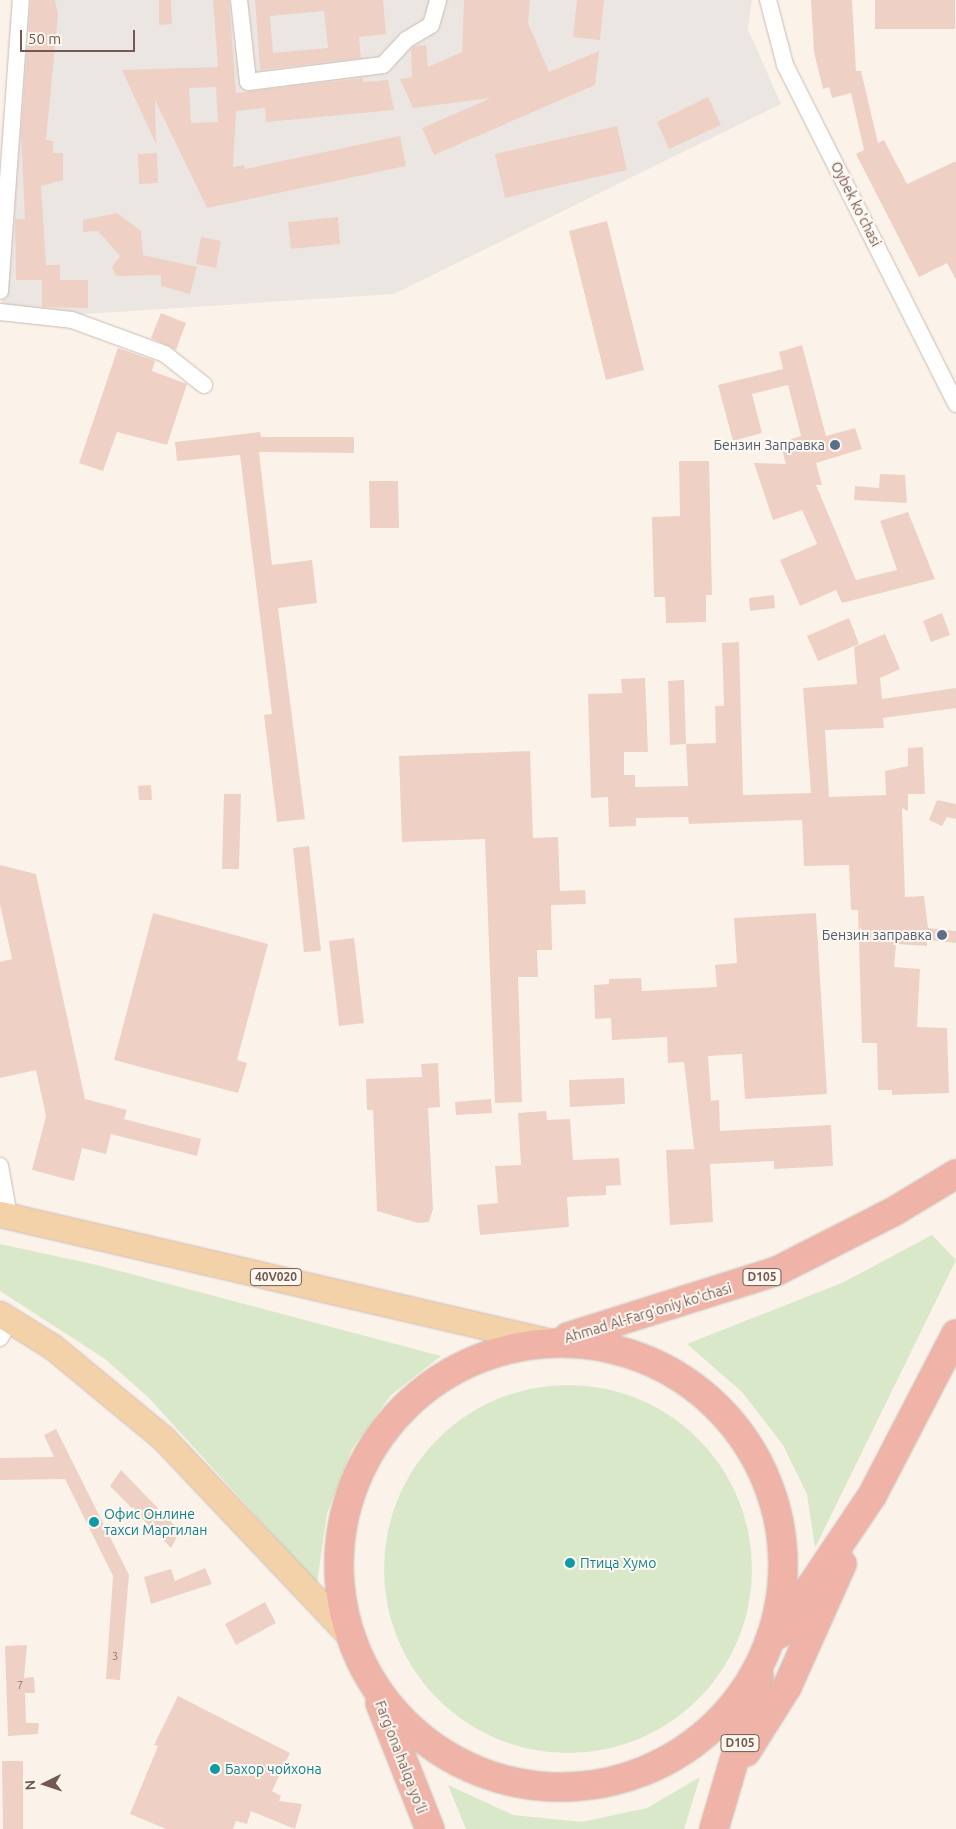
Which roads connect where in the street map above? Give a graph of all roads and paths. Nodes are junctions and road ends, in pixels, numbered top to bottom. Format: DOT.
graph roads {
  1 [pos="21,0"];
  2 [pos="239,0"];
  3 [pos="438,0"];
  4 [pos="768,0"];
  5 [pos="6,144"];
  6 [pos="0,291"];
  7 [pos="0,312"];
  8 [pos="204,385"];
  9 [pos="956,404"];
  10 [pos="0,1166"];
  11 [pos="956,1174"];
  12 [pos="5,1215"];
  13 [pos="4,1323"];
  14 [pos="956,1334"];
  15 [pos="552,1342"];
  16 [pos="873,1494"];
  17 [pos="350,1636"];
  18 [pos="764,1656"];
  19 [pos="373,1685"];
  20 [pos="730,1776"];
  21 [pos="430,1829"];
  22 [pos="714,1829"];
  1 -- 5 [label="street"];
  2 -- 3 [label="street"];
  4 -- 9 [label="street, Oybek ko'chasi"];
  5 -- 6 [label="street"];
  7 -- 8 [label="street"];
  10 -- 12 [label="street"];
  11 -- 15 [label="highway, Ahmad Al-Farg'oniy ko'chasi / D105"];
  12 -- 15 [label="main road, 40V020"];
  13 -- 17 [label="main road"];
  14 -- 16 [label="highway, D105"];
  15 -- 17 [label="highway"];
  15 -- 18 [label="highway"];
  16 -- 18 [label="highway, D105"];
  16 -- 20 [label="highway"];
  17 -- 19 [label="highway"];
  18 -- 19 [label="highway"];
  18 -- 20 [label="highway, D105"];
  19 -- 21 [label="highway, Farg‘ona halqa yo‘li"];
  20 -- 22 [label="highway, D105"];
}
